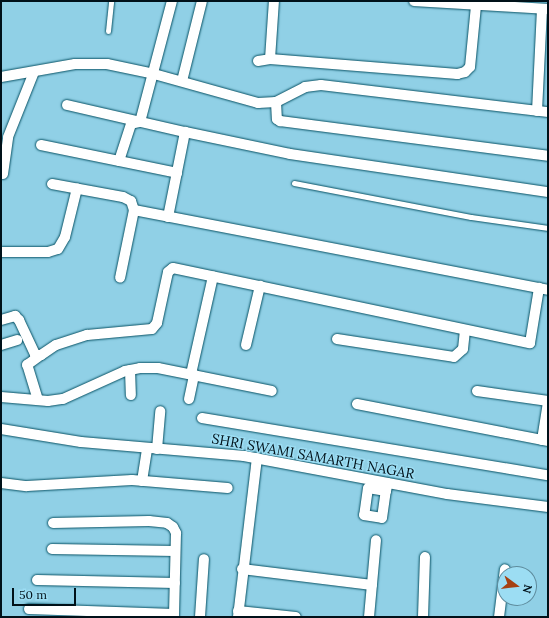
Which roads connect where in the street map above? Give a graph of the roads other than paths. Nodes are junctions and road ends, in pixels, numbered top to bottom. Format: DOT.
graph roads {
  1 [pos="111,1"];
  2 [pos="172,1"];
  3 [pos="202,1"];
  4 [pos="274,1"];
  5 [pos="414,1"];
  6 [pos="426,1"];
  7 [pos="476,6"];
  8 [pos="545,9"];
  9 [pos="108,31"];
  10 [pos="270,59"];
  11 [pos="258,61"];
  12 [pos="34,72"];
  13 [pos="154,74"];
  14 [pos="1,77"];
  15 [pos="182,81"];
  16 [pos="276,102"];
  17 [pos="67,105"];
  18 [pos="537,111"];
  19 [pos="548,112"];
  20 [pos="140,122"];
  21 [pos="185,132"];
  22 [pos="40,145"];
  23 [pos="548,156"];
  24 [pos="119,161"];
  25 [pos="177,173"];
  26 [pos="3,174"];
  27 [pos="294,183"];
  28 [pos="52,184"];
  29 [pos="77,188"];
  30 [pos="548,192"];
  31 [pos="134,210"];
  32 [pos="168,217"];
  33 [pos="548,228"];
  34 [pos="1,252"];
  35 [pos="213,276"];
  36 [pos="120,278"];
  37 [pos="260,286"];
  38 [pos="544,289"];
  39 [pos="1,320"];
  40 [pos="465,330"];
  41 [pos="337,339"];
  42 [pos="17,340"];
  43 [pos="1,345"];
  44 [pos="246,345"];
  45 [pos="42,355"];
  46 [pos="130,370"];
  47 [pos="192,375"];
  48 [pos="272,391"];
  49 [pos="477,391"];
  50 [pos="132,395"];
  51 [pos="1,397"];
  52 [pos="189,399"];
  53 [pos="38,400"];
  54 [pos="548,401"];
  55 [pos="357,404"];
  56 [pos="160,411"];
  57 [pos="202,418"];
  58 [pos="1,429"];
  59 [pos="545,440"];
  60 [pos="152,448"];
  61 [pos="257,458"];
  62 [pos="548,475"];
  63 [pos="142,481"];
  64 [pos="1,483"];
  65 [pos="228,488"];
  66 [pos="548,507"];
  67 [pos="53,523"];
  68 [pos="376,540"];
  69 [pos="52,549"];
  70 [pos="175,551"];
  71 [pos="425,557"];
  72 [pos="204,559"];
  73 [pos="242,569"];
  74 [pos="37,580"];
  75 [pos="175,583"];
  76 [pos="372,585"];
  77 [pos="500,606"];
  78 [pos="29,609"];
  79 [pos="238,614"];
  80 [pos="174,615"];
  81 [pos="200,617"];
  82 [pos="296,617"];
  83 [pos="369,617"];
  84 [pos="423,617"];
  85 [pos="499,617"];
  1 -- 9 [label="lane"];
  2 -- 13 [label="street"];
  3 -- 15 [label="street"];
  4 -- 10 [label="street"];
  5 -- 6 [label="street"];
  6 -- 7 [label="street"];
  7 -- 8 [label="street"];
  7 -- 10 [label="street"];
  8 -- 18 [label="street"];
  10 -- 11 [label="street"];
  12 -- 13 [label="street"];
  12 -- 14 [label="street"];
  12 -- 26 [label="street"];
  13 -- 15 [label="street"];
  13 -- 20 [label="street"];
  15 -- 16 [label="street"];
  16 -- 18 [label="street"];
  16 -- 23 [label="street"];
  17 -- 20 [label="street"];
  18 -- 19 [label="street"];
  20 -- 21 [label="street"];
  20 -- 24 [label="street"];
  21 -- 25 [label="street"];
  21 -- 30 [label="street"];
  22 -- 24 [label="street"];
  24 -- 25 [label="street"];
  25 -- 32 [label="street"];
  27 -- 33 [label="lane"];
  28 -- 29 [label="street"];
  29 -- 31 [label="street"];
  29 -- 34 [label="street"];
  31 -- 32 [label="street"];
  31 -- 36 [label="street"];
  32 -- 38 [label="street"];
  35 -- 37 [label="street"];
  35 -- 45 [label="street"];
  35 -- 47 [label="street"];
  37 -- 40 [label="street"];
  37 -- 44 [label="street"];
  38 -- 40 [label="street"];
  39 -- 45 [label="street"];
  40 -- 41 [label="street"];
  42 -- 43 [label="street"];
  45 -- 53 [label="street"];
  46 -- 47 [label="street"];
  46 -- 50 [label="street"];
  46 -- 53 [label="street"];
  47 -- 48 [label="street"];
  47 -- 52 [label="street"];
  49 -- 54 [label="street"];
  51 -- 53 [label="street"];
  54 -- 59 [label="street"];
  55 -- 59 [label="street"];
  56 -- 60 [label="street"];
  57 -- 62 [label="street"];
  58 -- 60 [label="street, SHRI SWAMI SAMARTH NAGAR"];
  60 -- 61 [label="street, SHRI SWAMI SAMARTH NAGAR"];
  60 -- 63 [label="street"];
  61 -- 66 [label="street, SHRI SWAMI SAMARTH NAGAR"];
  61 -- 73 [label="street"];
  63 -- 64 [label="street"];
  63 -- 65 [label="street"];
  67 -- 70 [label="street"];
  68 -- 76 [label="street"];
  69 -- 70 [label="street"];
  70 -- 75 [label="street"];
  71 -- 84 [label="street"];
  72 -- 81 [label="street"];
  73 -- 76 [label="street"];
  73 -- 79 [label="street"];
  74 -- 75 [label="street"];
  75 -- 80 [label="street"];
  76 -- 83 [label="street"];
  77 -- 85 [label="street"];
  78 -- 80 [label="street"];
  79 -- 82 [label="street"];
}
